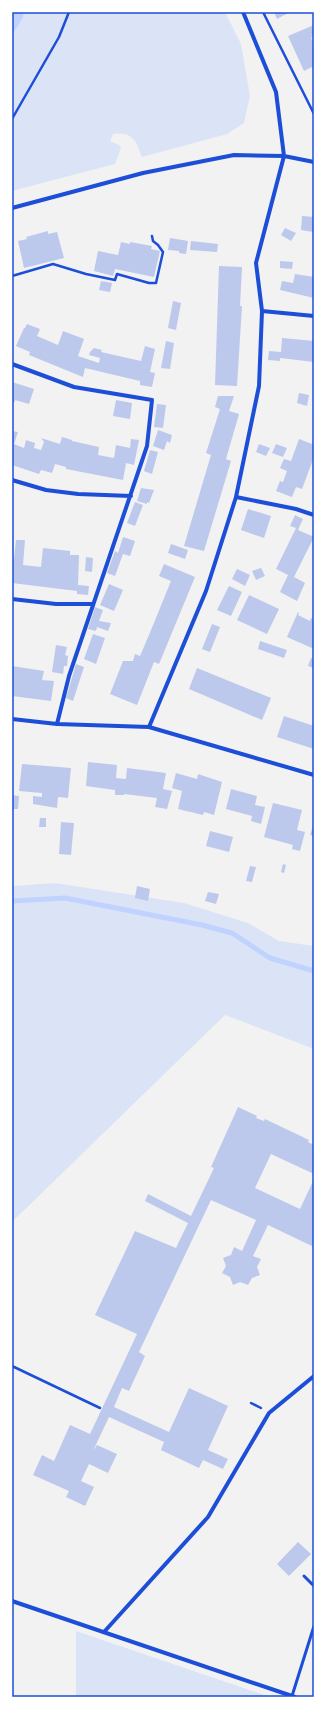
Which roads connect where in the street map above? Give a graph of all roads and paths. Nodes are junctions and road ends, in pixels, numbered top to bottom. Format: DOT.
graph roads {
  1 [pos="69,12"];
  2 [pos="243,12"];
  3 [pos="263,12"];
  4 [pos="314,114"];
  5 [pos="12,119"];
  6 [pos="284,156"];
  7 [pos="314,162"];
  8 [pos="12,208"];
  9 [pos="152,236"];
  10 [pos="12,276"];
  11 [pos="262,311"];
  12 [pos="314,316"];
  13 [pos="12,364"];
  14 [pos="12,480"];
  15 [pos="131,496"];
  16 [pos="236,497"];
  17 [pos="314,515"];
  18 [pos="12,599"];
  19 [pos="93,604"];
  20 [pos="12,719"];
  21 [pos="57,724"];
  22 [pos="149,727"];
  23 [pos="314,775"];
  24 [pos="12,1366"];
  25 [pos="314,1376"];
  26 [pos="100,1408"];
  27 [pos="304,1576"];
  28 [pos="314,1586"];
  29 [pos="12,1601"];
  30 [pos="314,1626"];
  31 [pos="104,1632"];
  32 [pos="293,1697"];
  1 -- 5 [label="path"];
  2 -- 6 [label="street"];
  3 -- 4 [label="path"];
  6 -- 7 [label="street"];
  6 -- 8 [label="street"];
  6 -- 11 [label="street"];
  9 -- 10 [label="path"];
  11 -- 12 [label="street"];
  11 -- 16 [label="street"];
  13 -- 15 [label="street"];
  14 -- 15 [label="street"];
  15 -- 19 [label="street"];
  16 -- 17 [label="street"];
  16 -- 22 [label="street"];
  18 -- 19 [label="street"];
  19 -- 21 [label="street"];
  20 -- 21 [label="street"];
  21 -- 22 [label="street"];
  22 -- 23 [label="street"];
  24 -- 26 [label="path"];
  25 -- 31 [label="street"];
  27 -- 28 [label="lane"];
  29 -- 31 [label="street"];
  30 -- 32 [label="lane"];
  31 -- 32 [label="street"];
}
